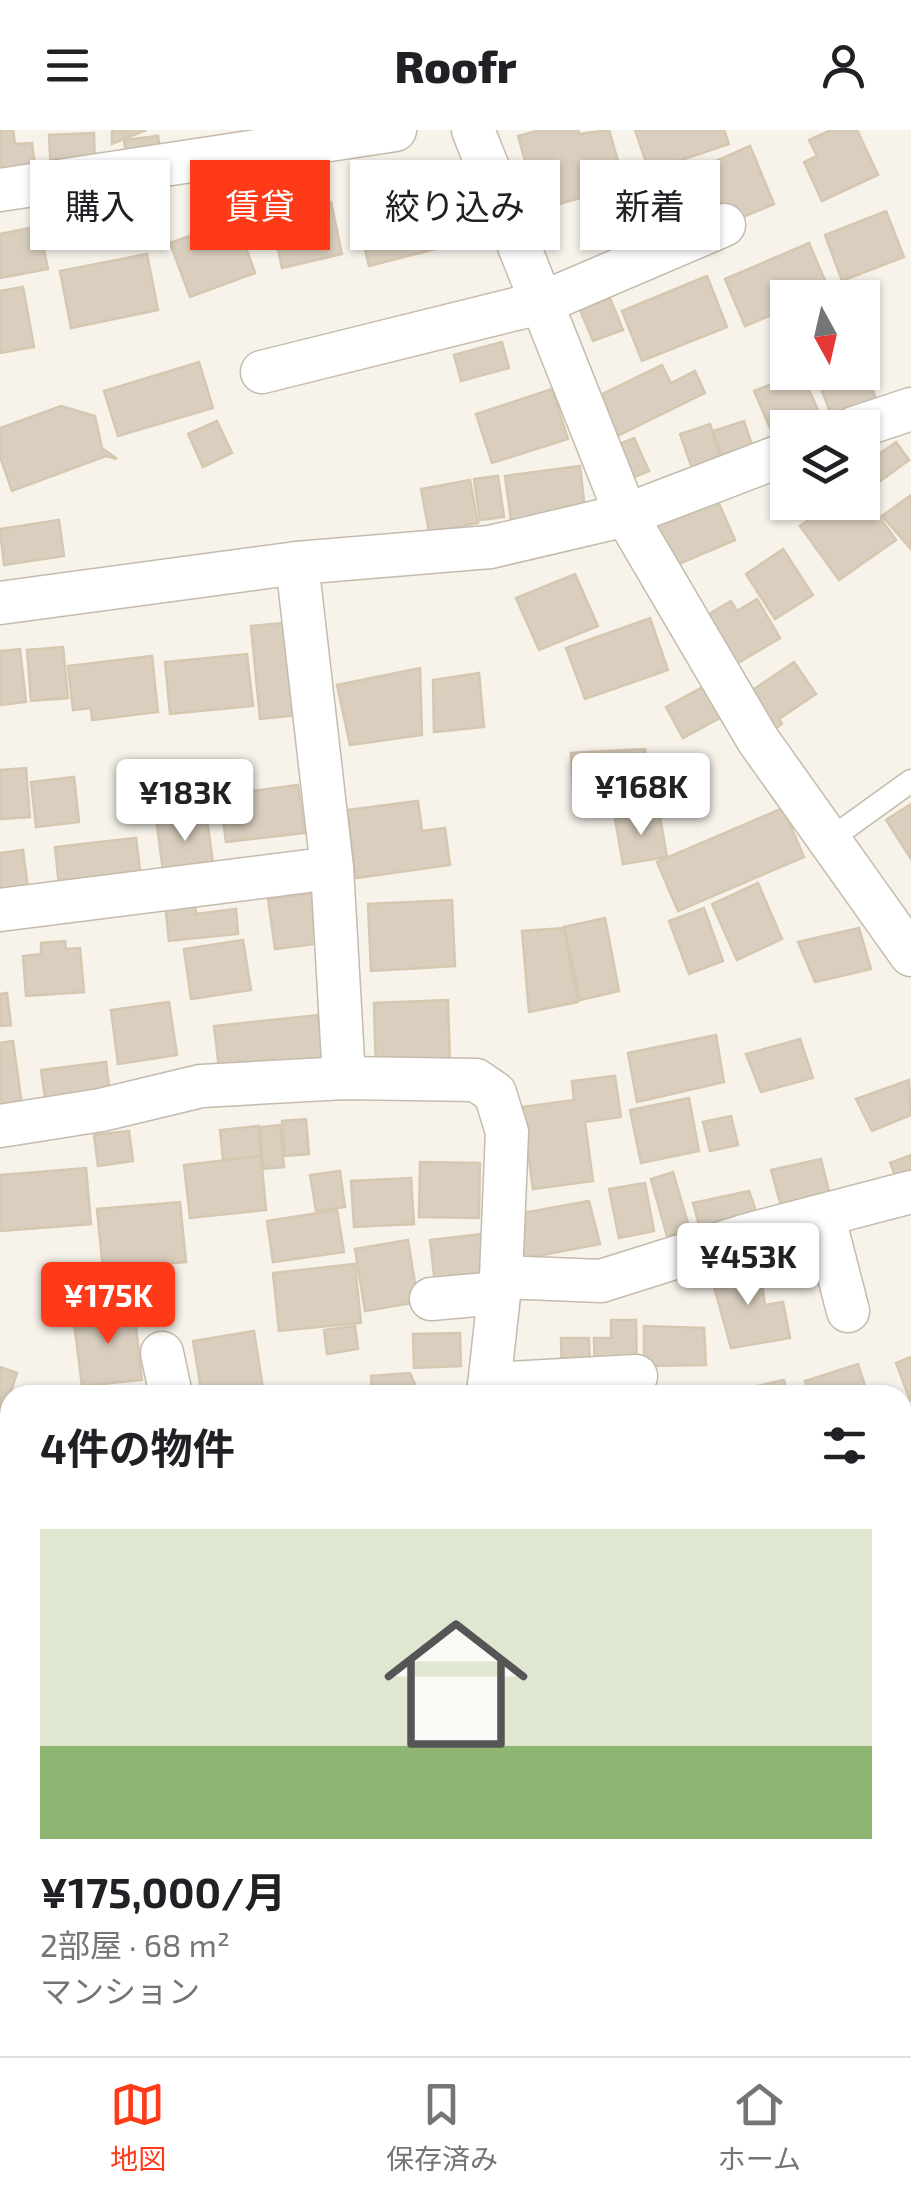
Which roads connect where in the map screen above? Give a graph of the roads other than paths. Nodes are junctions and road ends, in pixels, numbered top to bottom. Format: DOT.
graph roads {
  1 [pos="395,130"];
  2 [pos="473,130"];
  3 [pos="0,190"];
  4 [pos="724,225"];
  5 [pos="544,302"];
  6 [pos="262,372"];
  7 [pos="911,408"];
  8 [pos="880,419"];
  9 [pos="770,460"];
  10 [pos="626,514"];
  11 [pos="297,563"];
  12 [pos="0,602"];
  13 [pos="911,781"];
  14 [pos="829,840"];
  15 [pos="332,868"];
  16 [pos="0,910"];
  17 [pos="911,954"];
  18 [pos="344,1078"];
  19 [pos="0,1126"];
  20 [pos="911,1192"];
  21 [pos="824,1218"];
  22 [pos="500,1285"];
  23 [pos="431,1299"];
  24 [pos="848,1311"];
  25 [pos="162,1352"];
  26 [pos="636,1376"];
  27 [pos="170,1385"];
  28 [pos="488,1385"];
  29 [pos="534,1385"];
  1 -- 3 [label="street"];
  2 -- 5 [label="street"];
  4 -- 5 [label="street"];
  5 -- 6 [label="street"];
  5 -- 10 [label="street"];
  7 -- 8 [label="street"];
  9 -- 10 [label="street"];
  10 -- 11 [label="street"];
  10 -- 14 [label="street"];
  11 -- 12 [label="street"];
  11 -- 15 [label="street"];
  13 -- 14 [label="lane"];
  14 -- 17 [label="street"];
  15 -- 16 [label="street"];
  15 -- 18 [label="street"];
  18 -- 19 [label="street"];
  18 -- 22 [label="street"];
  20 -- 21 [label="street"];
  21 -- 22 [label="street"];
  21 -- 24 [label="street"];
  22 -- 23 [label="street"];
  22 -- 28 [label="street"];
  25 -- 27 [label="street"];
  26 -- 29 [label="street"];
}
